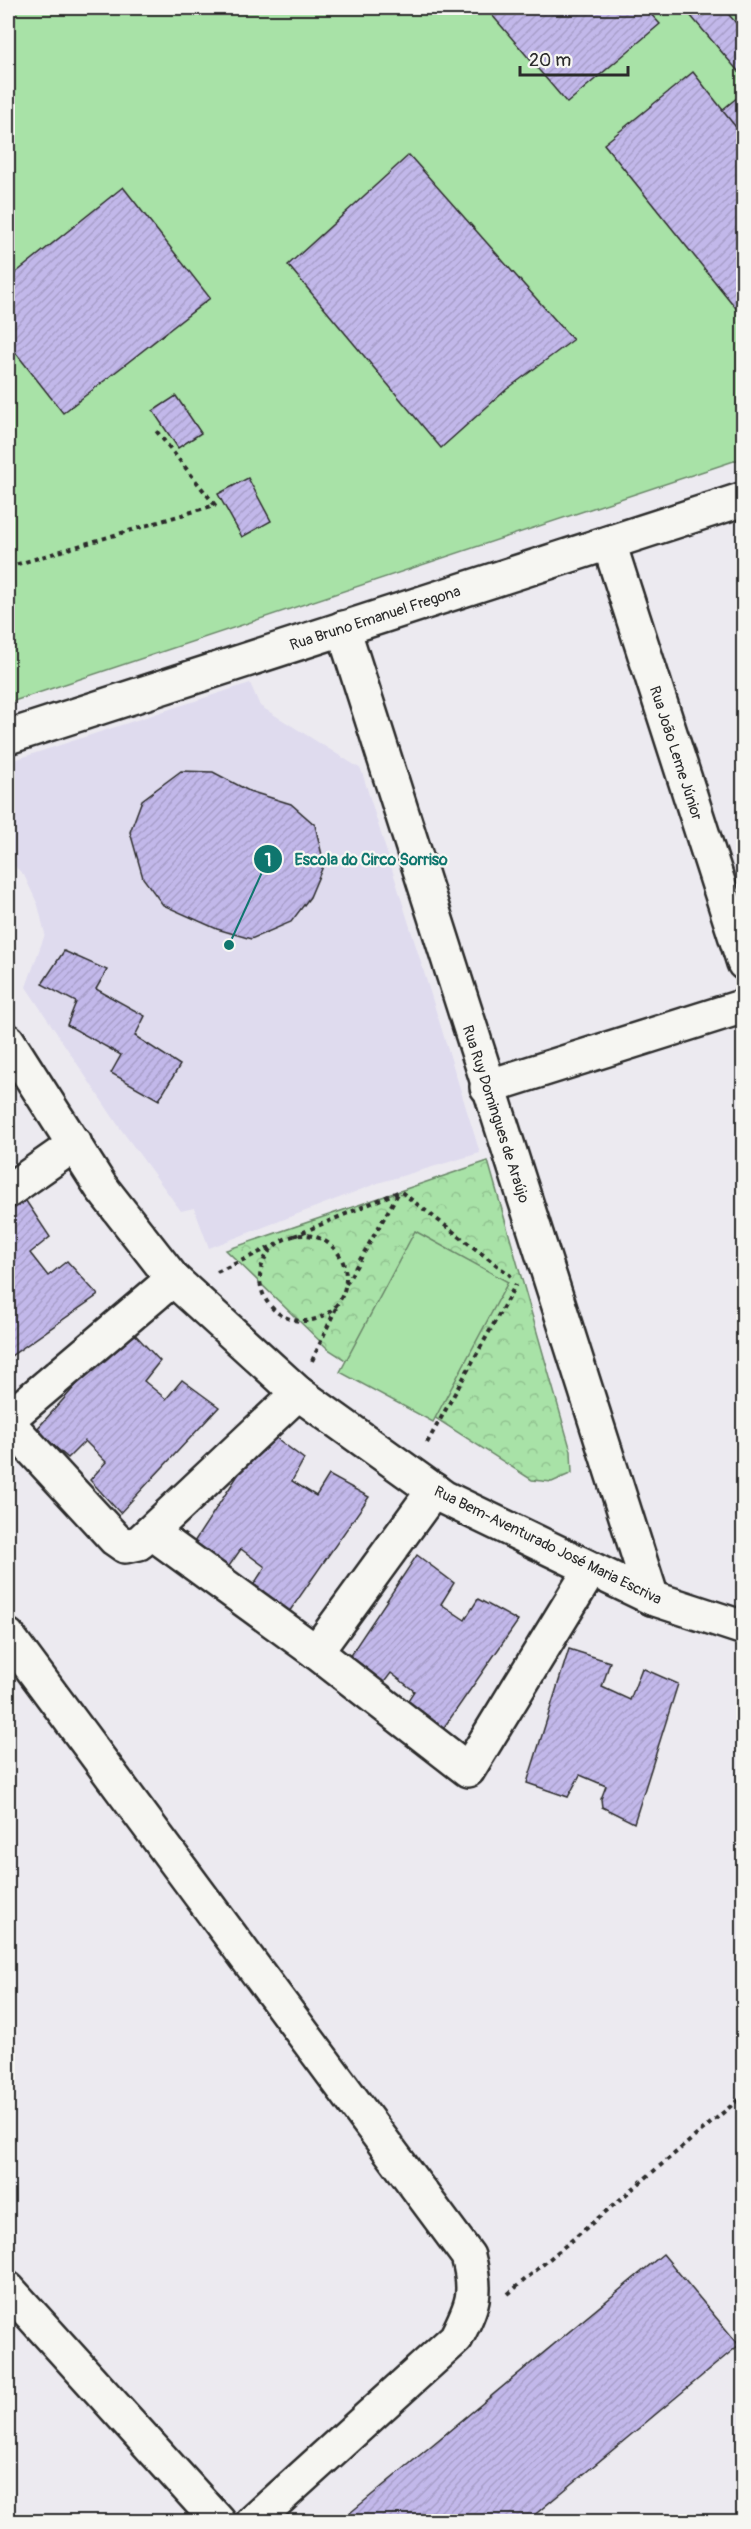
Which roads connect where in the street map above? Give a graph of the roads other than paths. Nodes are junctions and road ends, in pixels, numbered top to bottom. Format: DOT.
graph roads {
  1 [pos="744,499"];
  2 [pos="609,543"];
  3 [pos="343,628"];
  4 [pos="8,737"];
  5 [pos="744,963"];
  6 [pos="744,1006"];
  7 [pos="8,1041"];
  8 [pos="487,1087"];
  9 [pos="75,1144"];
  10 [pos="8,1191"];
  11 [pos="177,1283"];
  12 [pos="298,1393"];
  13 [pos="8,1419"];
  14 [pos="8,1424"];
  15 [pos="422,1482"];
  16 [pos="151,1532"];
  17 [pos="591,1569"];
  18 [pos="652,1598"];
  19 [pos="744,1628"];
  20 [pos="8,1636"];
  21 [pos="316,1652"];
  22 [pos="8,2289"];
  23 [pos="219,2522"];
  24 [pos="253,2522"];
  1 -- 2 [label="street, Rua Bruno Emanuel Fregona"];
  2 -- 3 [label="street, Rua Bruno Emanuel Fregona"];
  2 -- 5 [label="street, Rua João Leme Júnior"];
  3 -- 4 [label="street, Rua Bruno Emanuel Fregona"];
  3 -- 8 [label="street, Rua Ruy Domingues de Araújo"];
  6 -- 8 [label="street"];
  7 -- 9 [label="street, Rua Bem-Aventurado José Maria Escriva"];
  8 -- 18 [label="street, Rua Ruy Domingues de Araújo"];
  9 -- 10 [label="street"];
  9 -- 11 [label="street, Rua Bem-Aventurado José Maria Escriva"];
  11 -- 12 [label="street, Rua Bem-Aventurado José Maria Escriva"];
  11 -- 13 [label="street"];
  12 -- 15 [label="street, Rua Bem-Aventurado José Maria Escriva"];
  12 -- 16 [label="street"];
  14 -- 16 [label="street"];
  15 -- 17 [label="street, Rua Bem-Aventurado José Maria Escriva"];
  15 -- 21 [label="street"];
  16 -- 21 [label="street"];
  17 -- 18 [label="street, Rua Bem-Aventurado José Maria Escriva"];
  17 -- 21 [label="street"];
  18 -- 19 [label="street, Rua Bem-Aventurado José Maria Escriva"];
  20 -- 24 [label="street"];
  22 -- 23 [label="street"];
}
